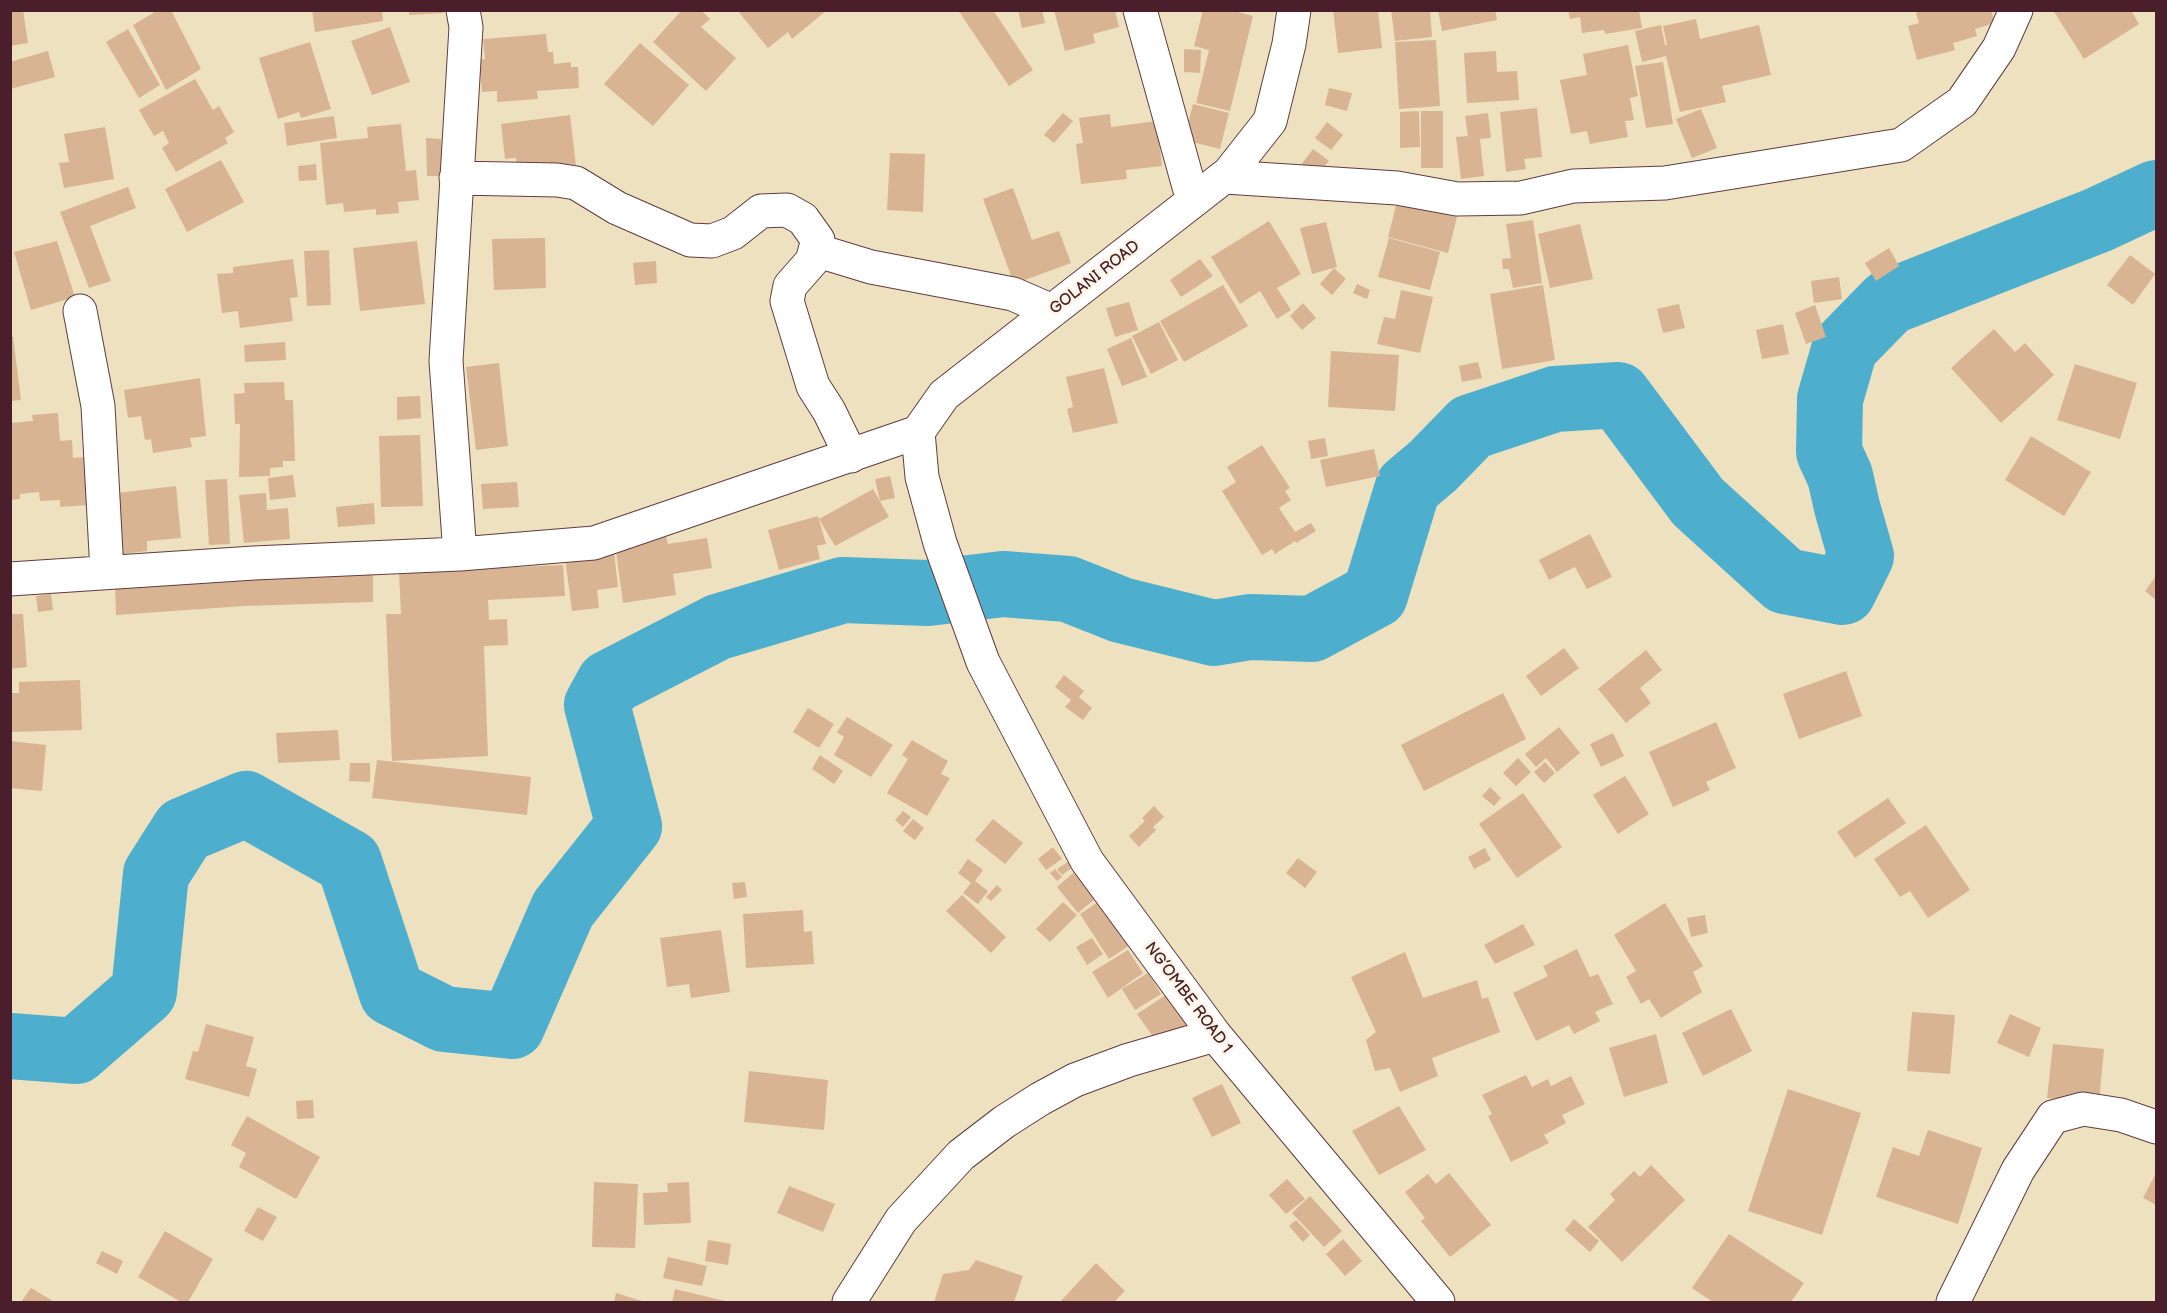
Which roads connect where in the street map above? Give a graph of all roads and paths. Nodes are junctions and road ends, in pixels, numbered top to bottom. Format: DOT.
graph roads {
  1 [pos="463,10"];
  2 [pos="1140,10"];
  3 [pos="1294,10"];
  4 [pos="2016,10"];
  5 [pos="1225,177"];
  6 [pos="456,178"];
  7 [pos="1193,201"];
  8 [pos="815,250"];
  9 [pos="80,311"];
  10 [pos="1052,311"];
  11 [pos="918,432"];
  12 [pos="851,456"];
  13 [pos="460,554"];
  14 [pos="107,572"];
  15 [pos="10,579"];
  16 [pos="1215,1035"];
  17 [pos="2157,1127"];
  18 [pos="849,1302"];
  19 [pos="1438,1302"];
  20 [pos="1953,1302"];
  1 -- 6 [label="street"];
  2 -- 7 [label="street"];
  3 -- 5 [label="street, GOLANI ROAD"];
  4 -- 5 [label="street"];
  5 -- 7 [label="street, GOLANI ROAD"];
  6 -- 8 [label="street"];
  6 -- 13 [label="street"];
  7 -- 10 [label="street, GOLANI ROAD"];
  8 -- 10 [label="street"];
  8 -- 12 [label="street"];
  9 -- 14 [label="street"];
  10 -- 11 [label="street, GOLANI ROAD"];
  11 -- 12 [label="street"];
  11 -- 16 [label="street, NG’OMBE ROAD 1"];
  12 -- 13 [label="street"];
  13 -- 14 [label="street"];
  14 -- 15 [label="street"];
  16 -- 18 [label="street"];
  16 -- 19 [label="street, NG’OMBE ROAD 1"];
  17 -- 20 [label="street"];
}
